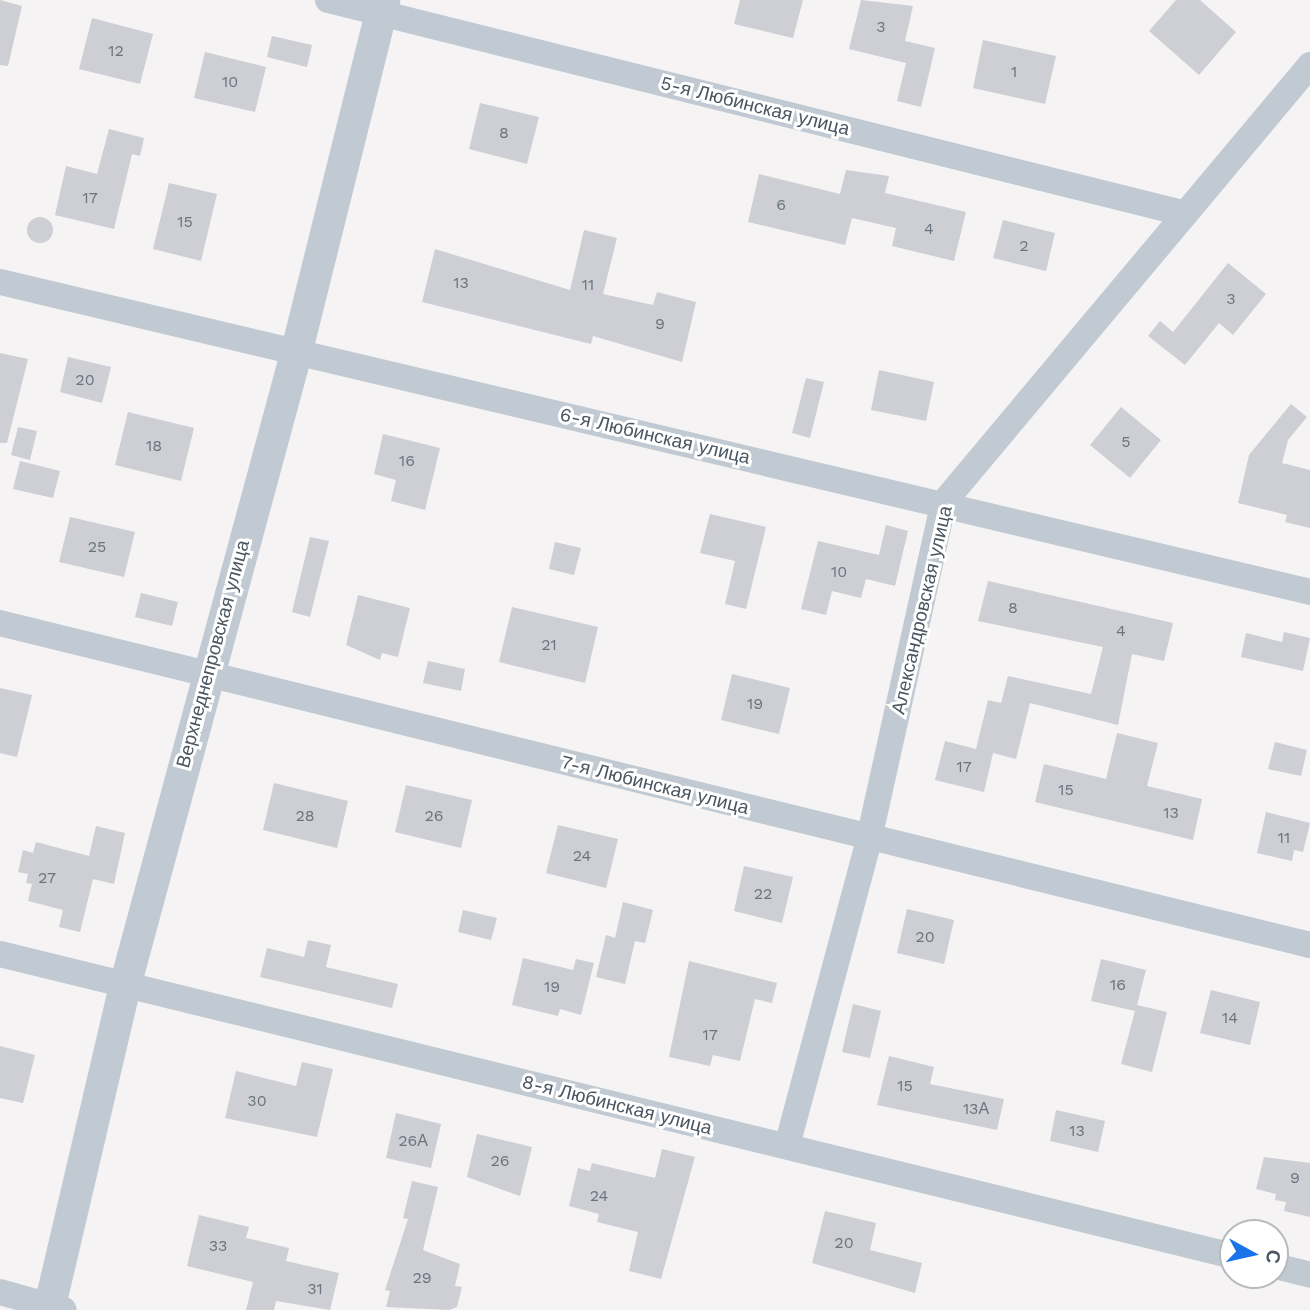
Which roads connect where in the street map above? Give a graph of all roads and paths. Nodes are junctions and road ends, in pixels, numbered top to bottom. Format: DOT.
graph roads {
  1 [pos="328,0"];
  2 [pos="383,6"];
  3 [pos="1310,65"];
  4 [pos="1182,213"];
  5 [pos="0,282"];
  6 [pos="296,354"];
  7 [pos="944,502"];
  8 [pos="1310,593"];
  9 [pos="0,623"];
  10 [pos="207,674"];
  11 [pos="869,839"];
  12 [pos="1310,945"];
  13 [pos="0,954"];
  14 [pos="125,986"];
  15 [pos="787,1146"];
  16 [pos="1219,1253"];
  17 [pos="1289,1270"];
  18 [pos="1310,1275"];
  19 [pos="0,1292"];
  20 [pos="55,1308"];
  1 -- 2 [label="street, 5-я Любинская улица"];
  2 -- 4 [label="street, 5-я Любинская улица"];
  2 -- 6 [label="street, Верхнеднепровская улица"];
  3 -- 4 [label="street, Александровская улица"];
  4 -- 7 [label="street, Александровская улица"];
  5 -- 6 [label="street, 6-я Любинская улица"];
  6 -- 7 [label="street, 6-я Любинская улица"];
  6 -- 10 [label="street, Верхнеднепровская улица"];
  7 -- 8 [label="street, 6-я Любинская улица"];
  7 -- 11 [label="street, Александровская улица"];
  9 -- 10 [label="street, 7-я Любинская улица"];
  10 -- 11 [label="street, 7-я Любинская улица"];
  10 -- 14 [label="street, Верхнеднепровская улица"];
  11 -- 12 [label="street, 7-я Любинская улица"];
  11 -- 15 [label="street, Александровская улица"];
  13 -- 14 [label="street, 8-я Любинская улица"];
  14 -- 15 [label="street, 8-я Любинская улица"];
  14 -- 20 [label="street, Верхнеднепровская улица"];
  15 -- 16 [label="street, 8-я Любинская улица"];
  17 -- 18 [label="street"];
  19 -- 20 [label="street"];
}
